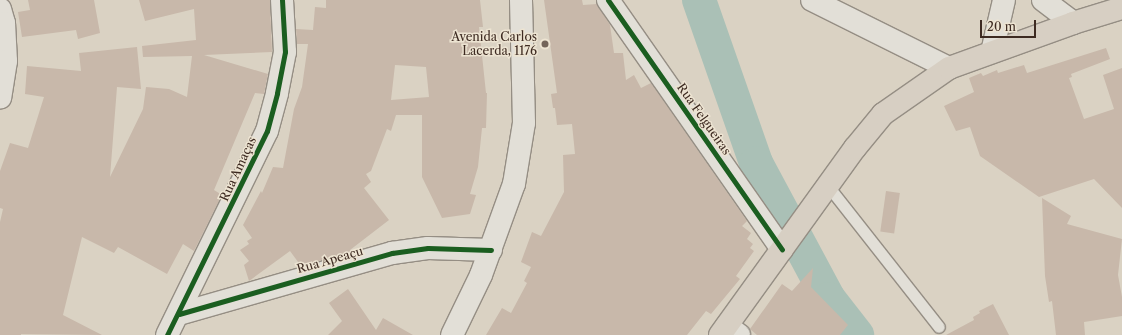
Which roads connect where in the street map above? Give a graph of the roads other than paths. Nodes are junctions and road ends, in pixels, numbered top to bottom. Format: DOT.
graph roads {
  1 [pos="282,0"];
  2 [pos="521,0"];
  3 [pos="608,0"];
  4 [pos="1004,0"];
  5 [pos="1043,0"];
  6 [pos="816,1"];
  7 [pos="1122,8"];
  8 [pos="0,9"];
  9 [pos="1073,23"];
  10 [pos="992,52"];
  11 [pos="949,68"];
  12 [pos="0,98"];
  13 [pos="822,193"];
  14 [pos="785,246"];
  15 [pos="491,250"];
  16 [pos="179,314"];
  17 [pos="939,327"];
  18 [pos="729,332"];
  19 [pos="167,335"];
  20 [pos="452,335"];
  1 -- 16 [label="street, Rua Amaças"];
  2 -- 15 [label="street"];
  3 -- 14 [label="street, Rua Felgueiras"];
  4 -- 10 [label="street"];
  5 -- 9 [label="street"];
  6 -- 11 [label="street"];
  7 -- 9 [label="main road"];
  8 -- 12 [label="street"];
  9 -- 10 [label="main road"];
  10 -- 11 [label="main road"];
  11 -- 13 [label="main road"];
  13 -- 14 [label="main road"];
  13 -- 17 [label="lane"];
  14 -- 18 [label="main road"];
  15 -- 16 [label="street, Rua Apeaçu"];
  15 -- 20 [label="street"];
  16 -- 19 [label="street, Rua Amaças"];
}
